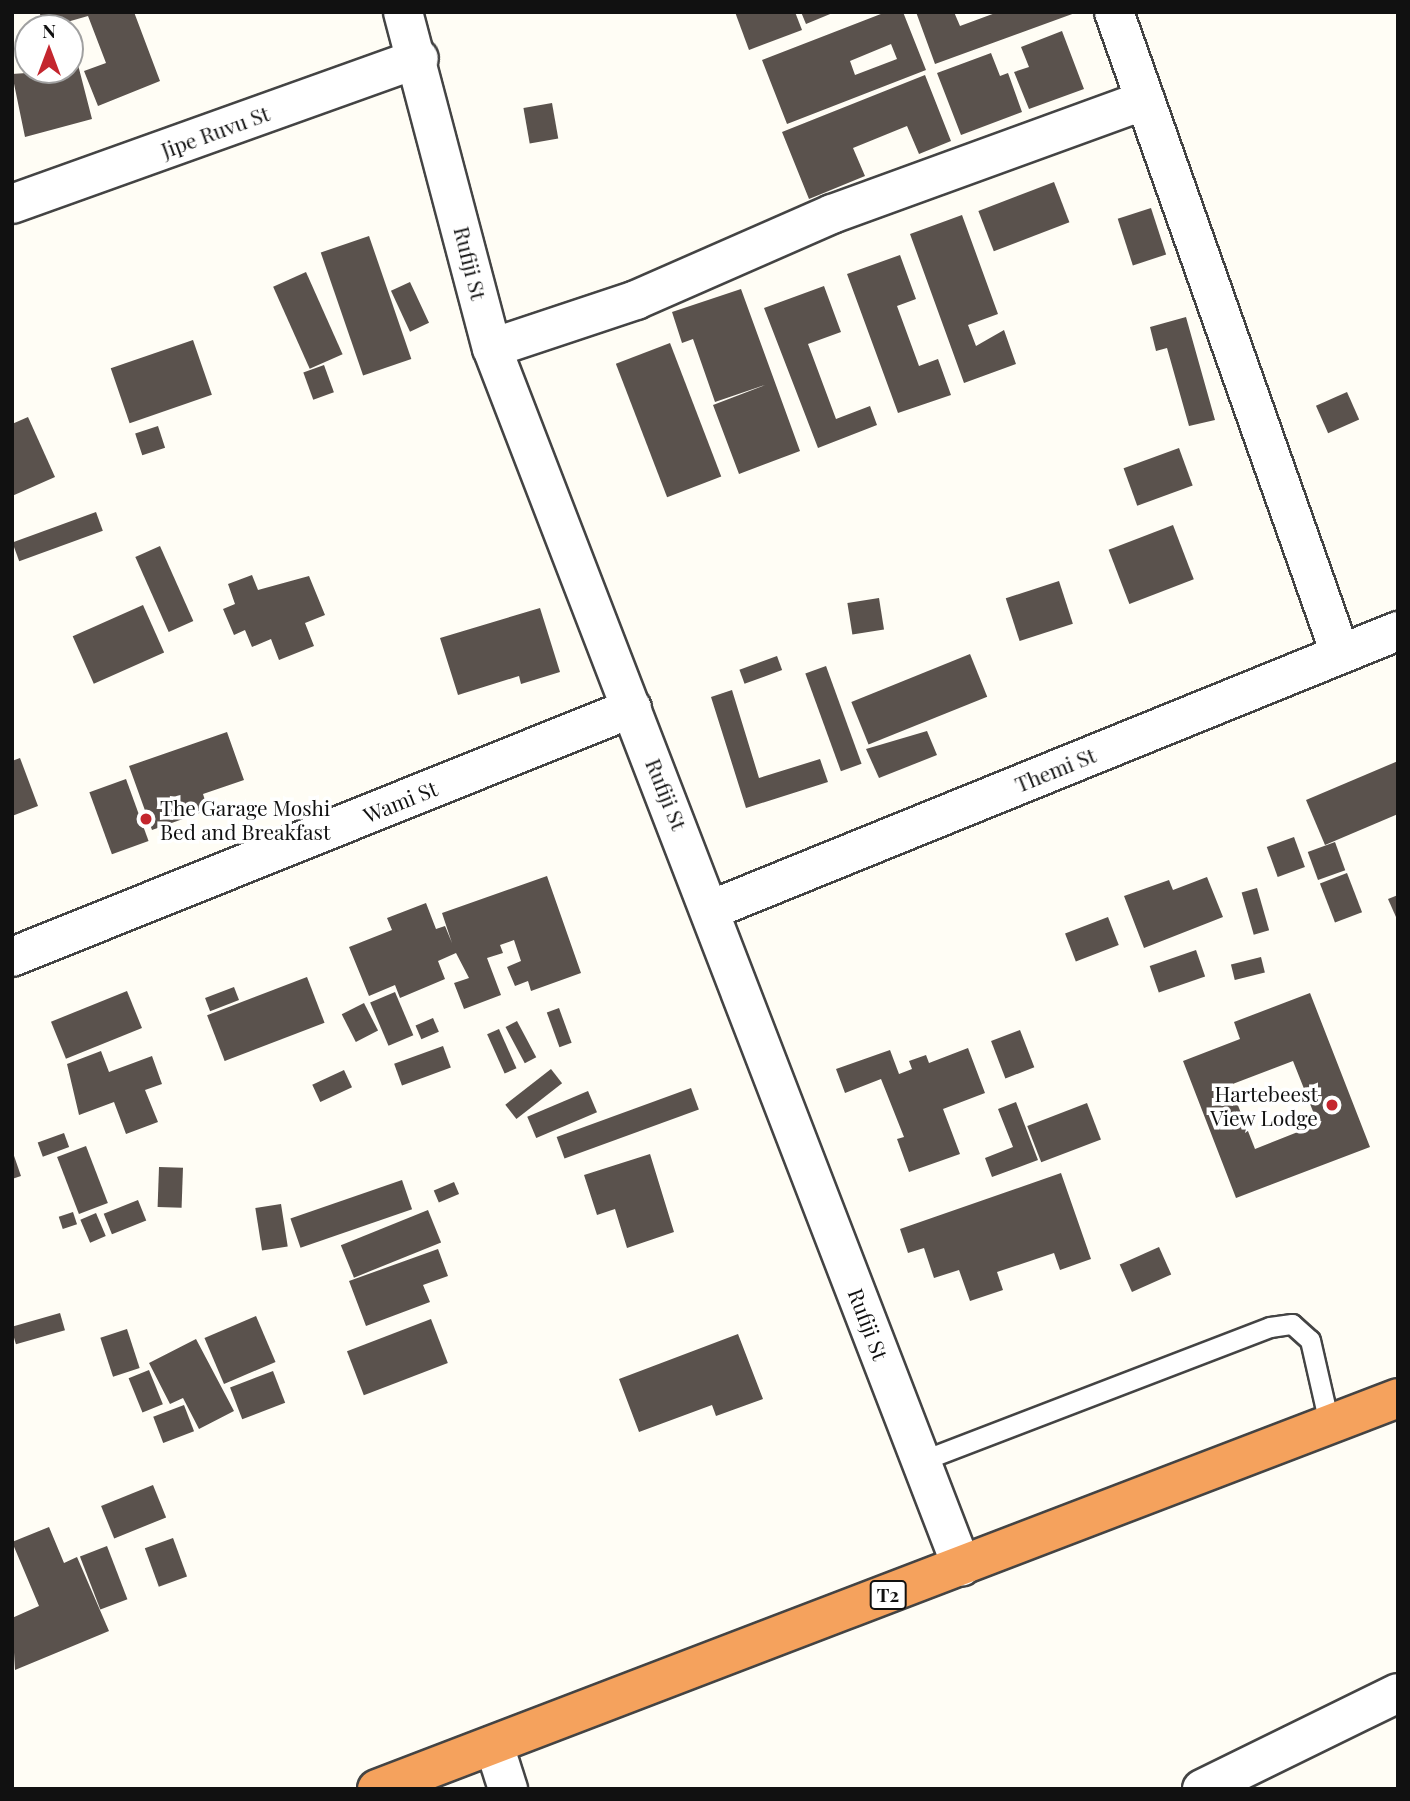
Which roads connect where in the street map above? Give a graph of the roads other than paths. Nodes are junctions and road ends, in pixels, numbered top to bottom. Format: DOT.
graph roads {
  1 [pos="403,12"];
  2 [pos="1114,12"];
  3 [pos="419,58"];
  4 [pos="1145,100"];
  5 [pos="12,204"];
  6 [pos="492,348"];
  7 [pos="1398,631"];
  8 [pos="1340,653"];
  9 [pos="632,708"];
  10 [pos="713,909"];
  11 [pos="12,957"];
  12 [pos="1398,1398"];
  13 [pos="1329,1423"];
  14 [pos="921,1461"];
  15 [pos="962,1567"];
  16 [pos="1394,1699"];
  17 [pos="494,1745"];
  18 [pos="377,1789"];
  19 [pos="508,1789"];
  20 [pos="1202,1789"];
  1 -- 3 [label="street, Rufiji St"];
  2 -- 4 [label="street"];
  3 -- 5 [label="street, Jipe Ruvu St"];
  3 -- 6 [label="street, Rufiji St"];
  4 -- 6 [label="street"];
  4 -- 8 [label="street"];
  6 -- 9 [label="street, Rufiji St"];
  7 -- 8 [label="street, Themi St"];
  8 -- 10 [label="street, Themi St"];
  9 -- 10 [label="street, Rufiji St"];
  9 -- 11 [label="street, Wami St"];
  10 -- 14 [label="street, Rufiji St"];
  12 -- 13 [label="highway, T2"];
  13 -- 14 [label="lane"];
  13 -- 15 [label="highway, T2"];
  14 -- 15 [label="street, Rufiji St"];
  15 -- 17 [label="highway, T2"];
  16 -- 20 [label="street"];
  17 -- 18 [label="highway, T2"];
  17 -- 19 [label="street"];
}
